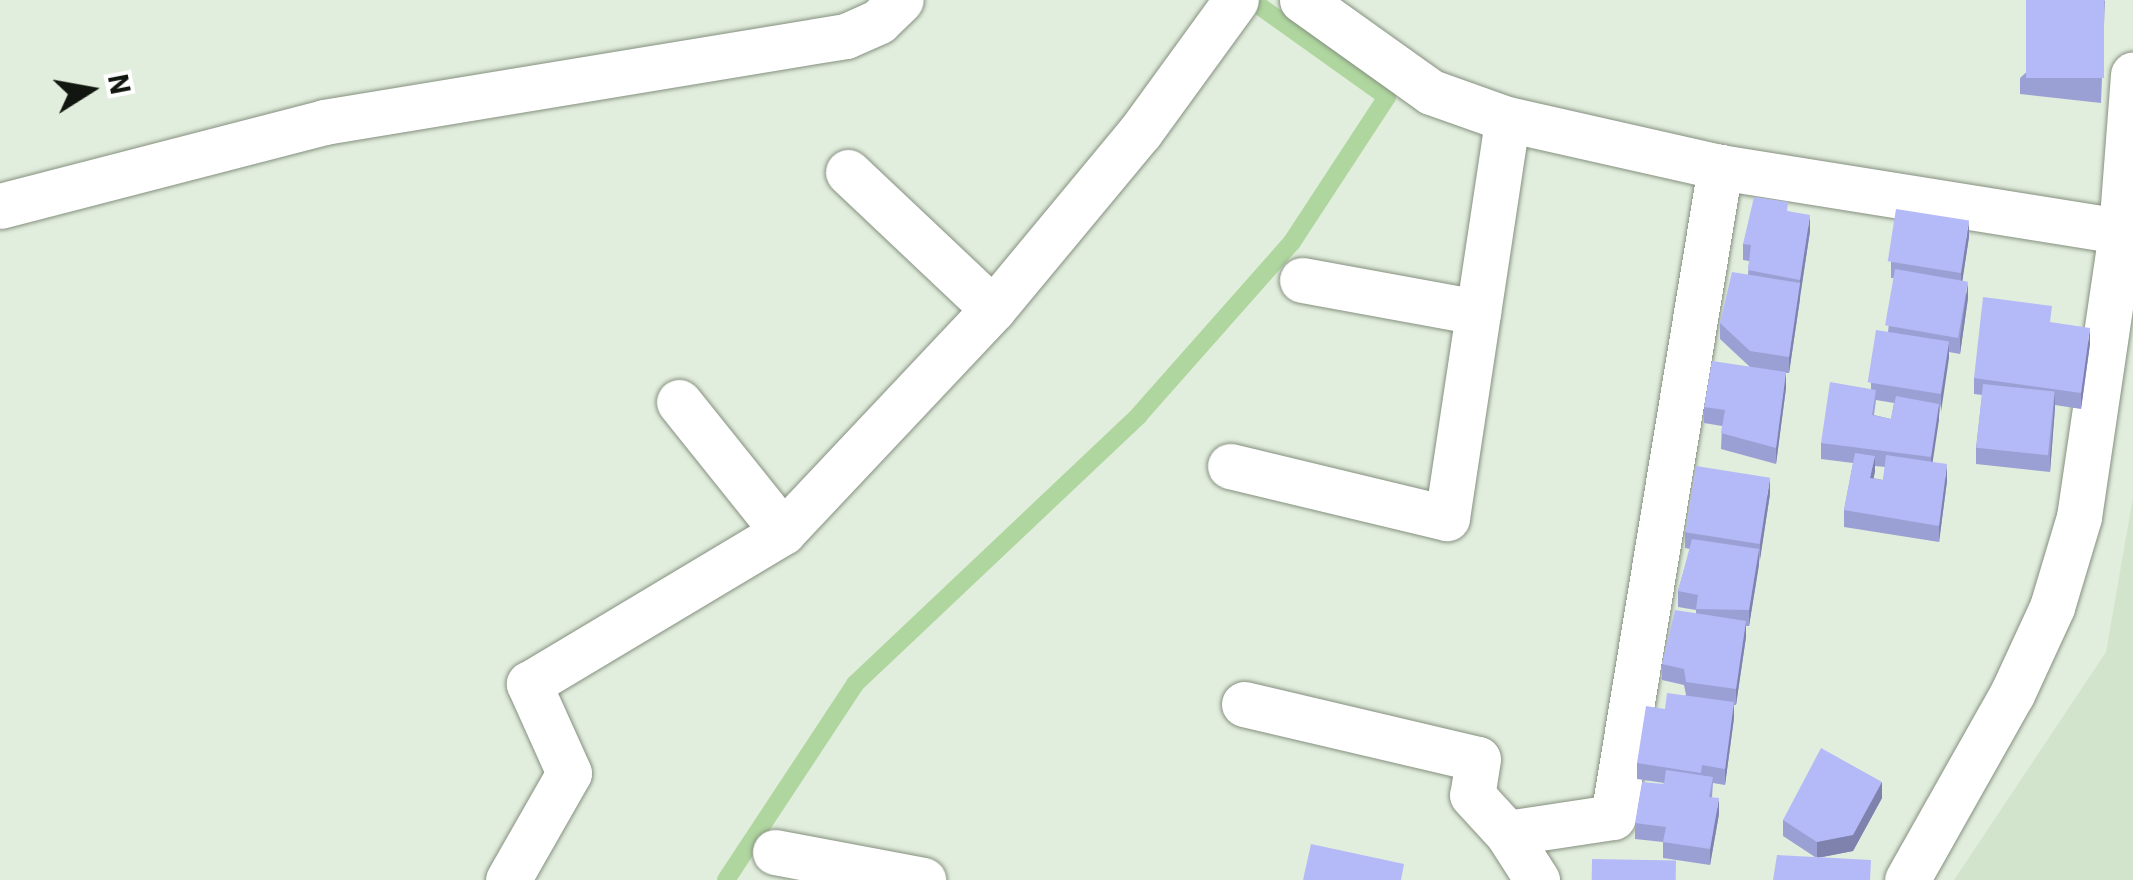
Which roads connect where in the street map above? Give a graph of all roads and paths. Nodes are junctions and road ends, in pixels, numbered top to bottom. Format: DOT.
graph roads {
  1 [pos="901,0"];
  2 [pos="1302,0"];
  3 [pos="1234,2"];
  4 [pos="2133,74"];
  5 [pos="1507,119"];
  6 [pos="1720,167"];
  7 [pos="848,172"];
  8 [pos="0,206"];
  9 [pos="2121,231"];
  10 [pos="1302,280"];
  11 [pos="993,309"];
  12 [pos="1478,312"];
  13 [pos="678,402"];
  14 [pos="1230,466"];
  15 [pos="783,532"];
  16 [pos="1244,704"];
  17 [pos="1506,833"];
  18 [pos="775,852"];
  19 [pos="508,880"];
  20 [pos="923,880"];
  21 [pos="1537,880"];
  22 [pos="1907,880"];
  1 -- 8 [label="street"];
  2 -- 5 [label="street"];
  3 -- 11 [label="street"];
  4 -- 9 [label="street"];
  5 -- 6 [label="street"];
  5 -- 12 [label="street"];
  6 -- 9 [label="street"];
  6 -- 17 [label="street"];
  7 -- 11 [label="street"];
  9 -- 22 [label="street"];
  10 -- 12 [label="street"];
  11 -- 15 [label="street"];
  12 -- 14 [label="street"];
  13 -- 15 [label="street"];
  15 -- 19 [label="street"];
  16 -- 17 [label="street"];
  17 -- 21 [label="street"];
  18 -- 20 [label="street"];
}
